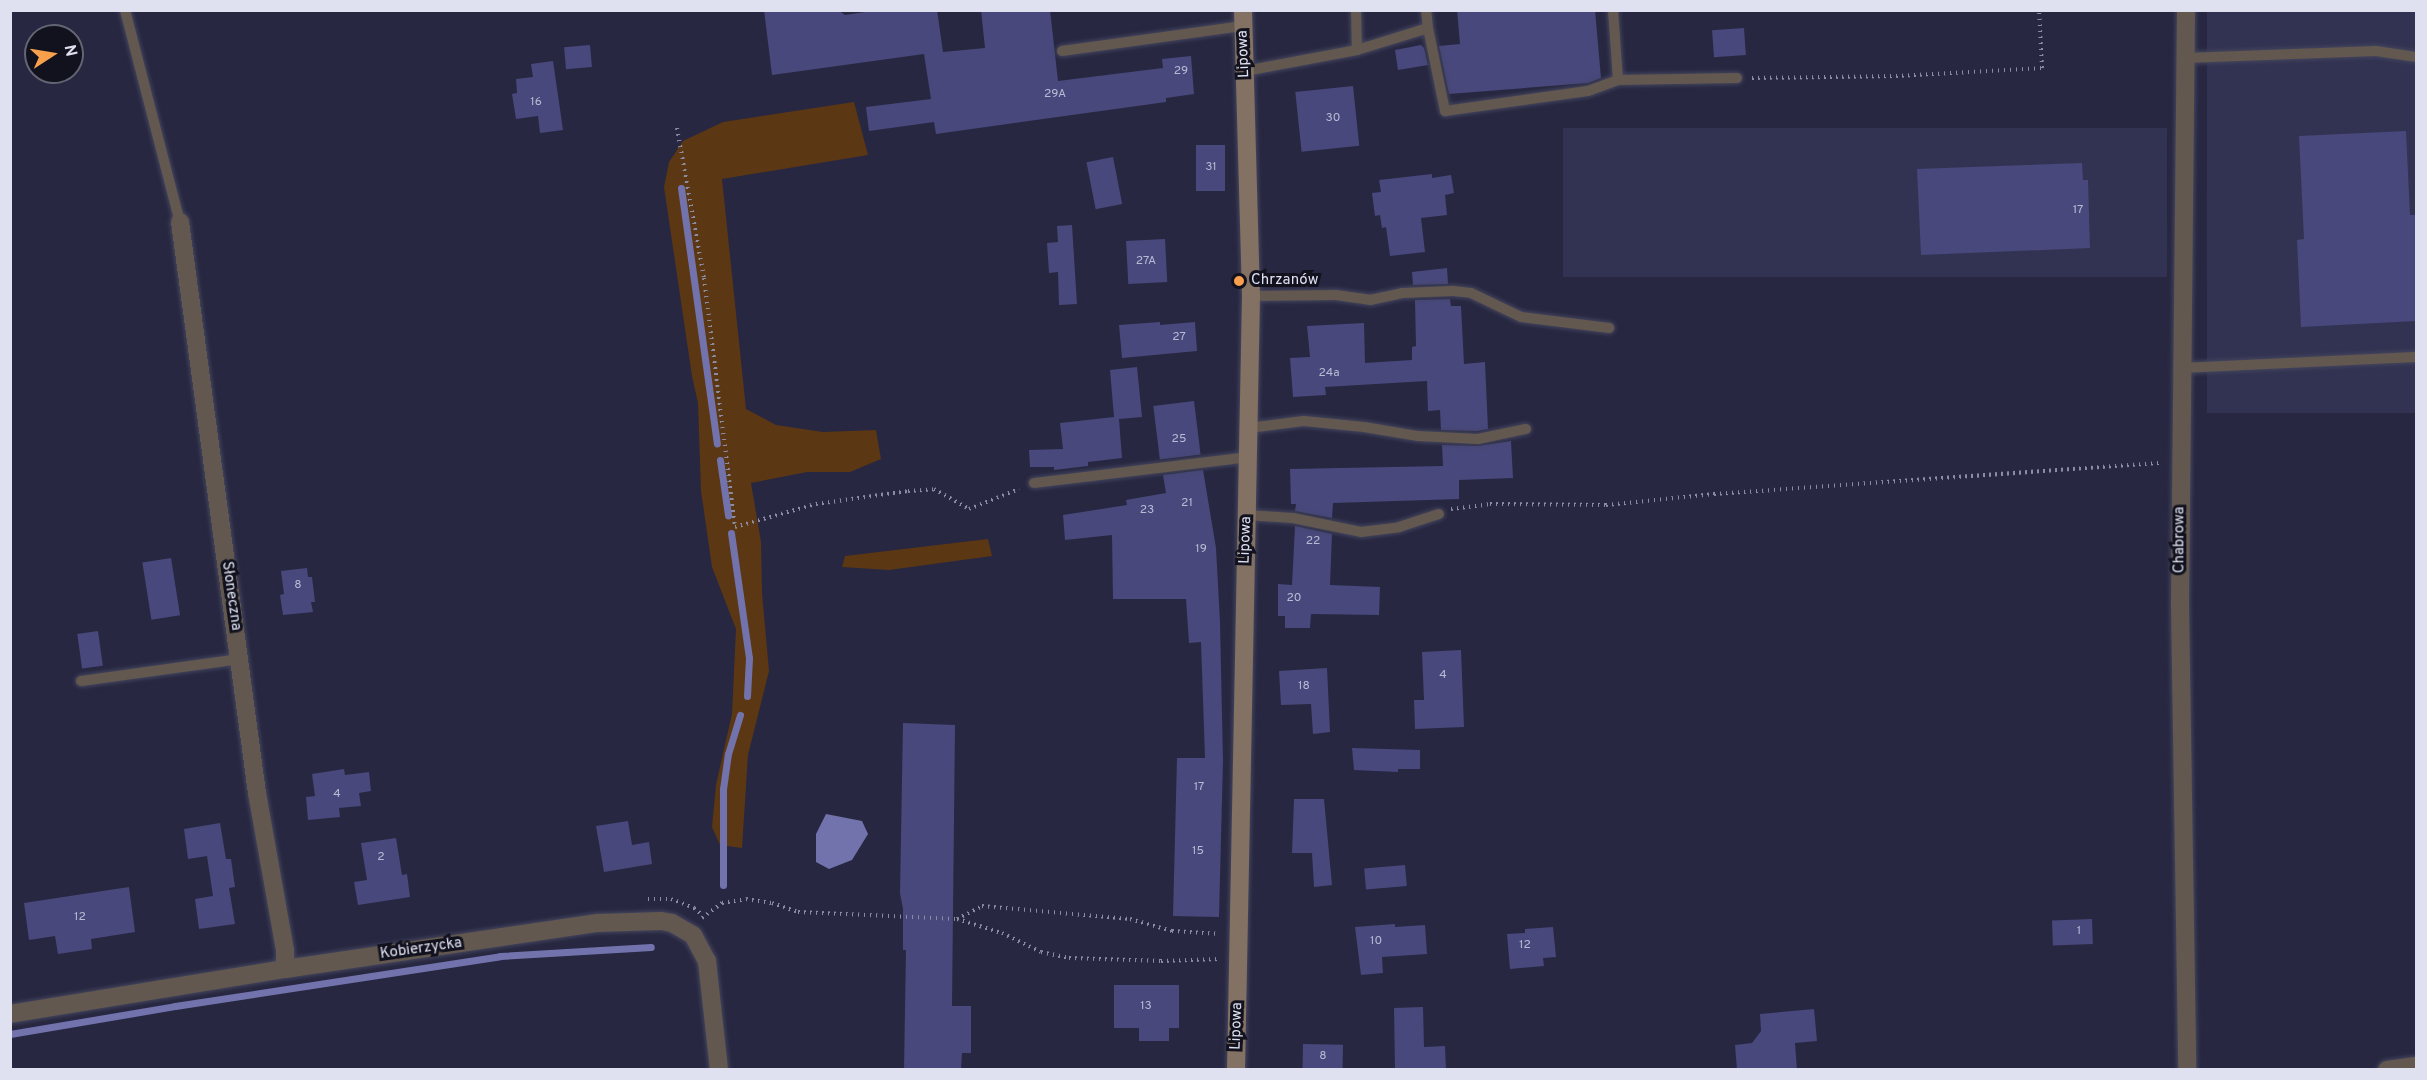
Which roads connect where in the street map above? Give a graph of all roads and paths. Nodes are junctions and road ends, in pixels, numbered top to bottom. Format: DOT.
graph roads {
  1 [pos="125,10"];
  2 [pos="1356,10"];
  3 [pos="1426,10"];
  4 [pos="1613,10"];
  5 [pos="2039,10"];
  6 [pos="2186,10"];
  7 [pos="1243,18"];
  8 [pos="1428,28"];
  9 [pos="1357,50"];
  10 [pos="1062,51"];
  11 [pos="2416,57"];
  12 [pos="2185,58"];
  13 [pos="1245,71"];
  14 [pos="1737,78"];
  15 [pos="1618,80"];
  16 [pos="677,128"];
  17 [pos="180,222"];
  18 [pos="1251,296"];
  19 [pos="1609,328"];
  20 [pos="2416,357"];
  21 [pos="2181,368"];
  22 [pos="1249,428"];
  23 [pos="1526,429"];
  24 [pos="1248,457"];
  25 [pos="2180,462"];
  26 [pos="1034,483"];
  27 [pos="1439,514"];
  28 [pos="1246,515"];
  29 [pos="240,659"];
  30 [pos="81,681"];
  31 [pos="957,919"];
  32 [pos="1239,934"];
  33 [pos="693,935"];
  34 [pos="1239,959"];
  35 [pos="285,969"];
  36 [pos="10,1014"];
  37 [pos="2416,1066"];
  38 [pos="719,1070"];
  39 [pos="1236,1070"];
  40 [pos="2187,1070"];
  41 [pos="2387,1070"];
  1 -- 17 [label="lane"];
  2 -- 9 [label="lane"];
  3 -- 8 [label="lane"];
  4 -- 15 [label="lane"];
  5 -- 14 [label="path"];
  6 -- 12 [label="street, Chabrowa"];
  7 -- 10 [label="lane"];
  7 -- 13 [label="street, Lipowa"];
  8 -- 9 [label="lane"];
  8 -- 15 [label="lane"];
  9 -- 13 [label="lane"];
  11 -- 12 [label="lane"];
  12 -- 21 [label="street, Chabrowa"];
  13 -- 18 [label="street, Lipowa"];
  14 -- 15 [label="lane"];
  16 -- 26 [label="path"];
  17 -- 29 [label="street, Słoneczna"];
  18 -- 19 [label="lane"];
  18 -- 22 [label="street, Lipowa"];
  20 -- 21 [label="lane"];
  21 -- 25 [label="street, Chabrowa"];
  22 -- 23 [label="lane"];
  22 -- 24 [label="street, Lipowa"];
  24 -- 26 [label="lane"];
  24 -- 28 [label="street, Lipowa"];
  25 -- 27 [label="path"];
  25 -- 40 [label="street, Chabrowa"];
  27 -- 28 [label="lane"];
  28 -- 32 [label="street, Lipowa"];
  29 -- 30 [label="lane"];
  29 -- 35 [label="street, Słoneczna"];
  31 -- 32 [label="path"];
  31 -- 33 [label="path"];
  31 -- 34 [label="path"];
  32 -- 34 [label="street, Lipowa"];
  33 -- 35 [label="street, Kobierzycka"];
  33 -- 38 [label="street"];
  34 -- 39 [label="street, Lipowa"];
  35 -- 36 [label="street, Kobierzycka"];
  37 -- 41 [label="street"];
}
